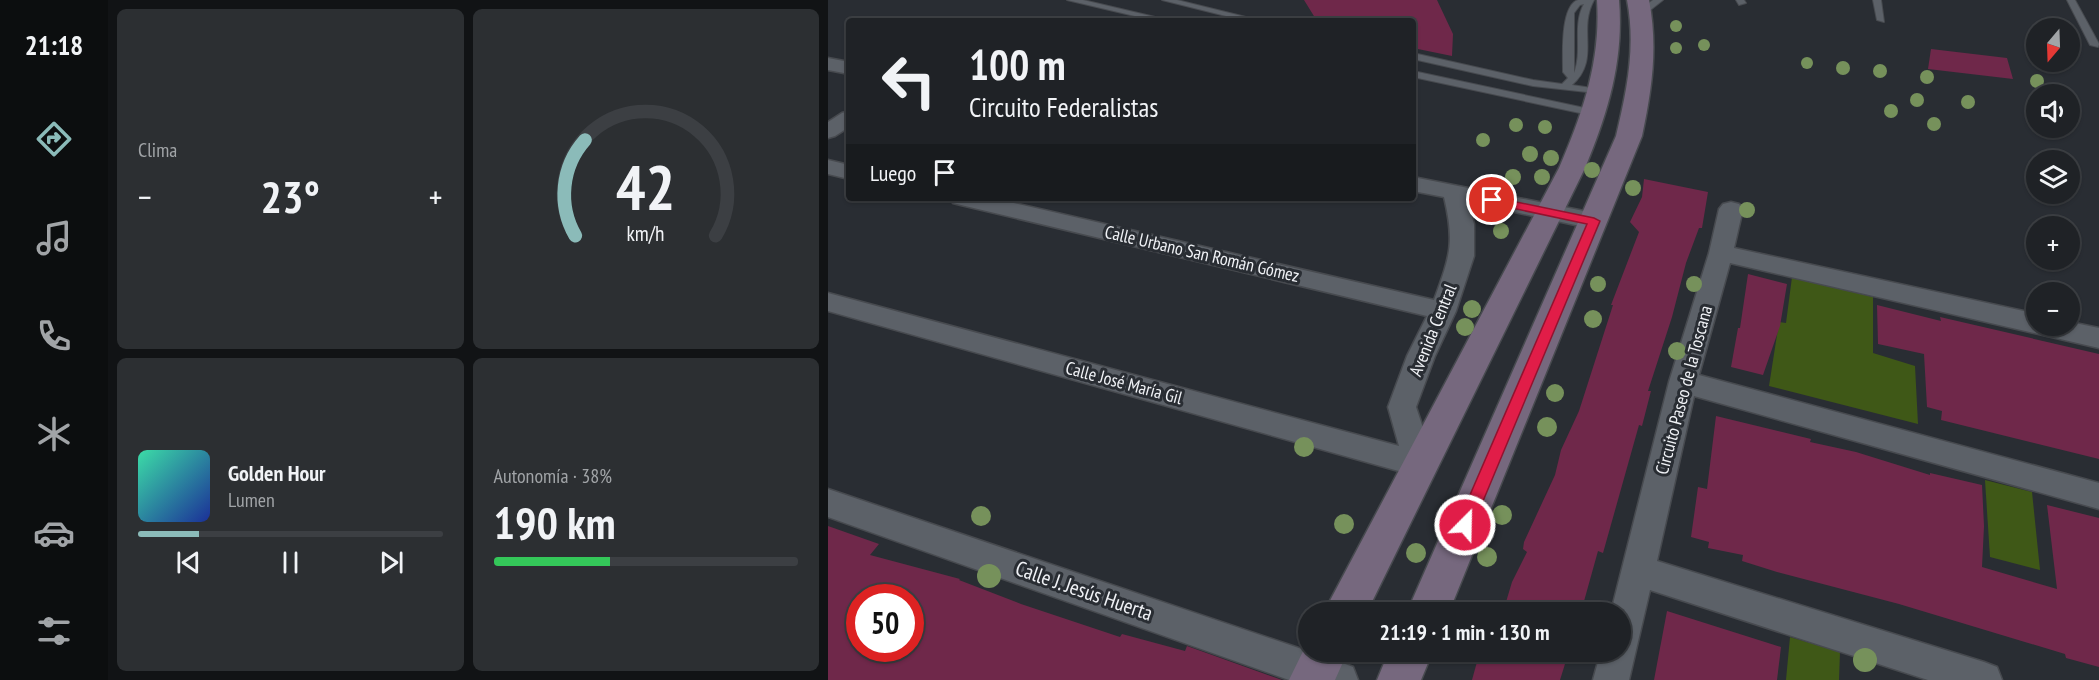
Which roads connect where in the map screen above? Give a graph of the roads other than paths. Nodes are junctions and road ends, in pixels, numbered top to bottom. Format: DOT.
graph roads {
  1 [pos="1071,0"];
  2 [pos="1166,0"];
  3 [pos="1589,0"];
  4 [pos="1608,0"];
  5 [pos="1877,0"];
  6 [pos="2071,0"];
  7 [pos="1646,4"];
  8 [pos="1154,18"];
  9 [pos="1245,18"];
  10 [pos="1881,20"];
  11 [pos="2095,45"];
  12 [pos="1416,57"];
  13 [pos="828,64"];
  14 [pos="846,67"];
  15 [pos="1416,74"];
  16 [pos="1564,87"];
  17 [pos="1598,102"];
  18 [pos="846,119"];
  19 [pos="828,132"];
  20 [pos="828,167"];
  21 [pos="846,171"];
  22 [pos="1416,185"];
  23 [pos="1454,193"];
  24 [pos="974,201"];
  25 [pos="1731,209"];
  26 [pos="1549,212"];
  27 [pos="1594,221"];
  28 [pos="1721,253"];
  29 [pos="828,302"];
  30 [pos="1443,310"];
  31 [pos="2026,322"];
  32 [pos="2080,334"];
  33 [pos="2099,338"];
  34 [pos="1683,382"];
  35 [pos="1420,464"];
  36 [pos="2099,496"];
  37 [pos="828,502"];
  38 [pos="1639,571"];
  39 [pos="1350,602"];
  40 [pos="1432,602"];
  41 [pos="1631,603"];
  42 [pos="1406,662"];
  43 [pos="1616,662"];
  44 [pos="1323,671"];
  45 [pos="1399,680"];
  46 [pos="1611,680"];
  47 [pos="1984,680"];
  1 -- 8 [label="lane"];
  2 -- 9 [label="lane"];
  3 -- 16 [label="lane"];
  4 -- 17 [label="main road"];
  5 -- 10 [label="lane"];
  6 -- 11 [label="lane"];
  7 -- 27 [label="main road"];
  12 -- 16 [label="lane"];
  13 -- 14 [label="street"];
  15 -- 17 [label="lane"];
  16 -- 17 [label="lane"];
  17 -- 26 [label="main road"];
  18 -- 19 [label="street"];
  20 -- 21 [label="street"];
  22 -- 23 [label="street"];
  23 -- 26 [label="street"];
  23 -- 30 [label="street, Avenida Central"];
  24 -- 30 [label="street, Calle Urbano San Román Gómez"];
  25 -- 28 [label="street, Circuito Paseo de la Toscana"];
  26 -- 27 [label="street"];
  26 -- 35 [label="main road"];
  27 -- 40 [label="main road"];
  28 -- 31 [label="street"];
  28 -- 34 [label="street, Circuito Paseo de la Toscana"];
  29 -- 35 [label="street, Calle José María Gil"];
  30 -- 35 [label="street, Avenida Central"];
  32 -- 33 [label="street"];
  34 -- 36 [label="street"];
  34 -- 38 [label="street, Circuito Paseo de la Toscana"];
  35 -- 39 [label="main road"];
  37 -- 44 [label="street, Calle J. Jesús Huerta"];
  38 -- 41 [label="street, Circuito Paseo de la Toscana"];
  38 -- 47 [label="street"];
  42 -- 45 [label="main road"];
  43 -- 46 [label="street"];
}
